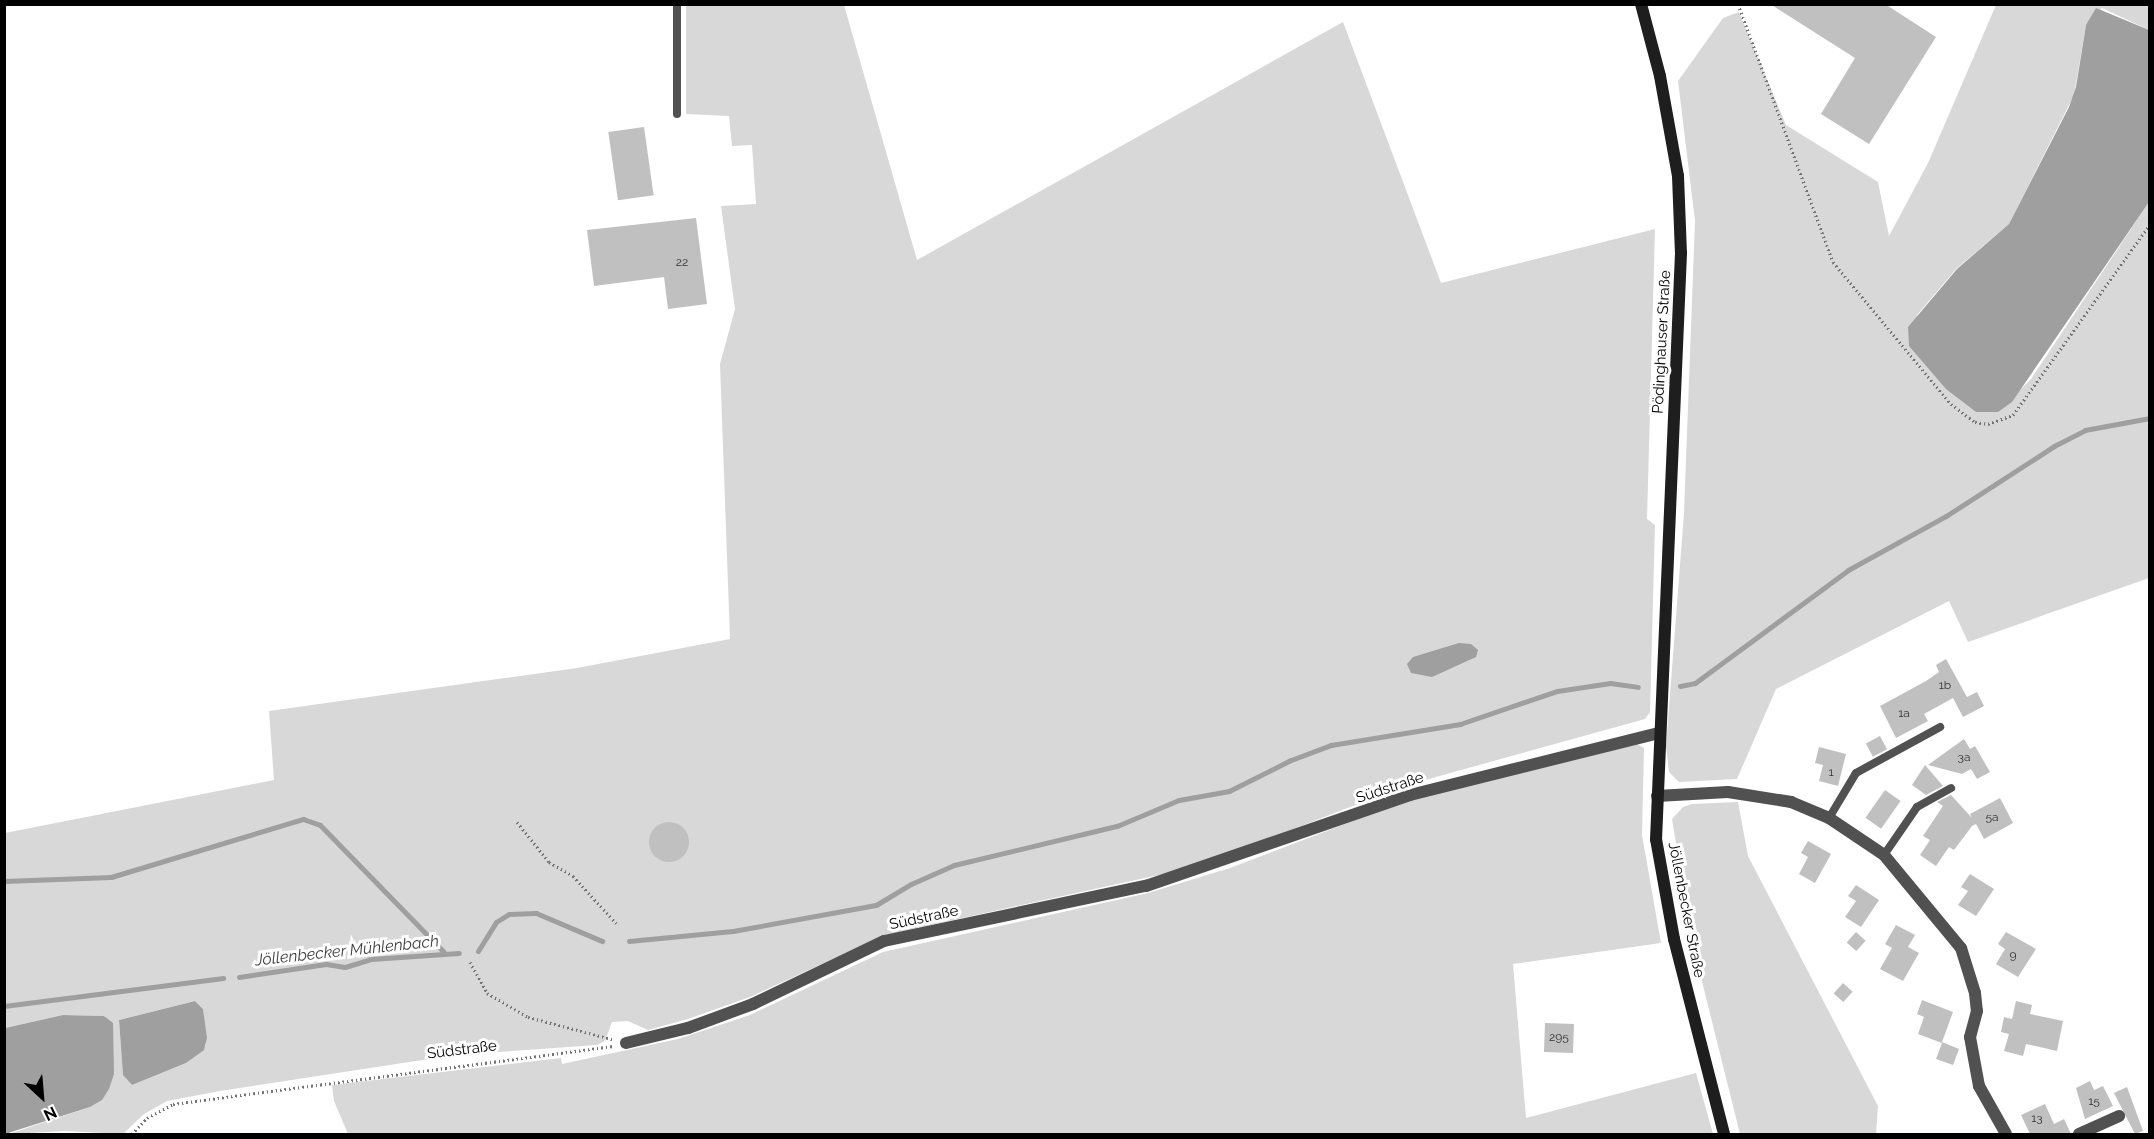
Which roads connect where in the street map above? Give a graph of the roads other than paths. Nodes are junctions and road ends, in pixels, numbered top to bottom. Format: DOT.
graph roads {
  1 [pos="677,4"];
  2 [pos="1641,4"];
  3 [pos="677,114"];
  4 [pos="1660,686"];
  5 [pos="1940,727"];
  6 [pos="1659,733"];
  7 [pos="1950,788"];
  8 [pos="1657,796"];
  9 [pos="1829,818"];
  10 [pos="1884,855"];
  11 [pos="626,1043"];
  12 [pos="2119,1116"];
  13 [pos="1724,1134"];
  14 [pos="2006,1134"];
  15 [pos="2079,1134"];
  1 -- 3 [label="lane"];
  2 -- 4 [label="main road, Pödinghauser Straße"];
  4 -- 6 [label="main road, Jöllenbecker Straße"];
  5 -- 9 [label="lane"];
  6 -- 8 [label="main road, Jöllenbecker Straße"];
  6 -- 11 [label="street, Südstraße"];
  7 -- 10 [label="lane"];
  8 -- 9 [label="street"];
  8 -- 13 [label="main road, Jöllenbecker Straße"];
  9 -- 10 [label="street"];
  10 -- 14 [label="street"];
  12 -- 15 [label="street"];
}
